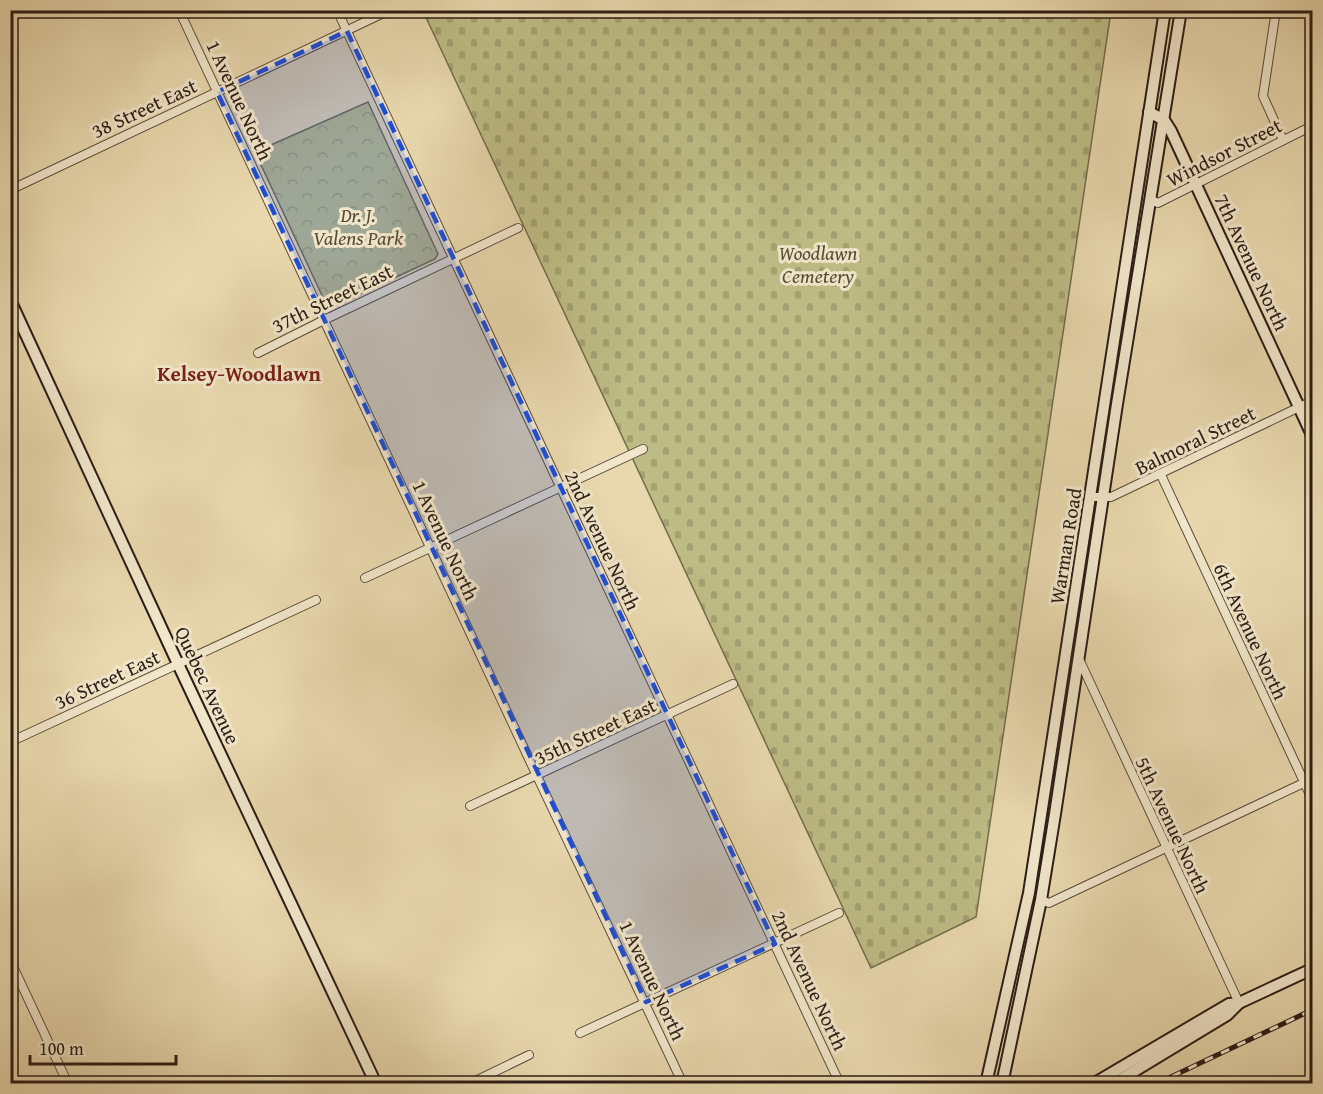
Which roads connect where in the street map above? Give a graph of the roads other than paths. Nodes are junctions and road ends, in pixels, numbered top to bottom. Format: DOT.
graph roads {
  1 [pos="179,10"];
  2 [pos="337,10"];
  3 [pos="390,10"];
  4 [pos="1165,10"];
  5 [pos="1181,10"];
  6 [pos="1276,10"];
  7 [pos="347,31"];
  8 [pos="217,92"];
  9 [pos="1149,112"];
  10 [pos="1164,120"];
  11 [pos="1312,126"];
  12 [pos="1283,140"];
  13 [pos="1196,186"];
  14 [pos="10,190"];
  15 [pos="1151,200"];
  16 [pos="518,228"];
  17 [pos="452,258"];
  18 [pos="10,300"];
  19 [pos="324,320"];
  20 [pos="258,353"];
  21 [pos="1312,401"];
  22 [pos="1300,408"];
  23 [pos="1312,435"];
  24 [pos="643,449"];
  25 [pos="1161,475"];
  26 [pos="560,487"];
  27 [pos="1090,497"];
  28 [pos="1103,498"];
  29 [pos="431,547"];
  30 [pos="365,578"];
  31 [pos="316,600"];
  32 [pos="1078,659"];
  33 [pos="178,664"];
  34 [pos="733,684"];
  35 [pos="668,715"];
  36 [pos="10,742"];
  37 [pos="537,776"];
  38 [pos="1312,779"];
  39 [pos="1304,783"];
  40 [pos="1312,799"];
  41 [pos="470,806"];
  42 [pos="1165,848"];
  43 [pos="1041,900"];
  44 [pos="839,913"];
  45 [pos="775,944"];
  46 [pos="10,960"];
  47 [pos="1312,969"];
  48 [pos="645,1002"];
  49 [pos="1239,1003"];
  50 [pos="580,1033"];
  51 [pos="993,1049"];
  52 [pos="529,1055"];
  53 [pos="1003,1081"];
  54 [pos="68,1083"];
  55 [pos="376,1083"];
  56 [pos="469,1083"];
  57 [pos="683,1083"];
  58 [pos="840,1083"];
  59 [pos="978,1083"];
  60 [pos="986,1083"];
  61 [pos="1093,1083"];
  62 [pos="1113,1083"];
  1 -- 8 [label="street, 1 Avenue North"];
  2 -- 7 [label="street, 2nd Avenue North"];
  3 -- 7 [label="street, 38 Street East"];
  4 -- 9 [label="main road, Warman Road"];
  5 -- 10 [label="main road, Warman Road"];
  6 -- 12 [label="street"];
  7 -- 8 [label="street, 38 Street East"];
  7 -- 17 [label="street, 2nd Avenue North"];
  8 -- 14 [label="street, 38 Street East"];
  8 -- 19 [label="street, 1 Avenue North"];
  9 -- 10 [label="main road"];
  9 -- 27 [label="main road, Warman Road"];
  10 -- 13 [label="main road, 7th Avenue North"];
  10 -- 15 [label="main road, Warman Road"];
  11 -- 12 [label="street, Windsor Street"];
  12 -- 13 [label="street, Windsor Street"];
  13 -- 15 [label="street, Windsor Street"];
  13 -- 22 [label="main road, 7th Avenue North"];
  15 -- 28 [label="main road, Warman Road"];
  16 -- 17 [label="street, 37th Street East"];
  17 -- 19 [label="street, 37th Street East"];
  17 -- 26 [label="street, 2nd Avenue North"];
  18 -- 33 [label="main road, Quebec Avenue"];
  19 -- 20 [label="street, 37th Street East"];
  19 -- 29 [label="street, 1 Avenue North"];
  21 -- 22 [label="street, Balmoral Street"];
  22 -- 23 [label="main road, 7th Avenue North"];
  22 -- 25 [label="street, Balmoral Street"];
  24 -- 26 [label="street"];
  25 -- 28 [label="street, Balmoral Street"];
  25 -- 39 [label="street, 6th Avenue North"];
  26 -- 29 [label="street"];
  26 -- 35 [label="street, 2nd Avenue North"];
  27 -- 28 [label="street, Balmoral Street"];
  27 -- 51 [label="main road, Warman Road"];
  28 -- 32 [label="main road, Warman Road"];
  29 -- 30 [label="street"];
  29 -- 37 [label="street, 1 Avenue North"];
  31 -- 33 [label="street, 36 Street East"];
  32 -- 42 [label="street, 5th Avenue North"];
  32 -- 43 [label="main road, Warman Road"];
  33 -- 36 [label="street, 36 Street East"];
  33 -- 55 [label="main road, Quebec Avenue"];
  34 -- 35 [label="street, 35th Street East"];
  35 -- 37 [label="street, 35th Street East"];
  35 -- 45 [label="street, 2nd Avenue North"];
  37 -- 41 [label="street, 35th Street East"];
  37 -- 48 [label="street, 1 Avenue North"];
  38 -- 39 [label="street"];
  39 -- 40 [label="street, 6th Avenue North"];
  39 -- 42 [label="street"];
  42 -- 43 [label="street"];
  42 -- 49 [label="street, 5th Avenue North"];
  43 -- 53 [label="main road, Warman Road"];
  44 -- 45 [label="street"];
  45 -- 48 [label="street"];
  45 -- 58 [label="street, 2nd Avenue North"];
  46 -- 54 [label="street"];
  47 -- 49 [label="main road"];
  48 -- 50 [label="street"];
  48 -- 57 [label="street, 1 Avenue North"];
  49 -- 61 [label="main road"];
  49 -- 62 [label="main road"];
  51 -- 59 [label="main road"];
  51 -- 60 [label="main road, Warman Road"];
  52 -- 56 [label="street"];
}
